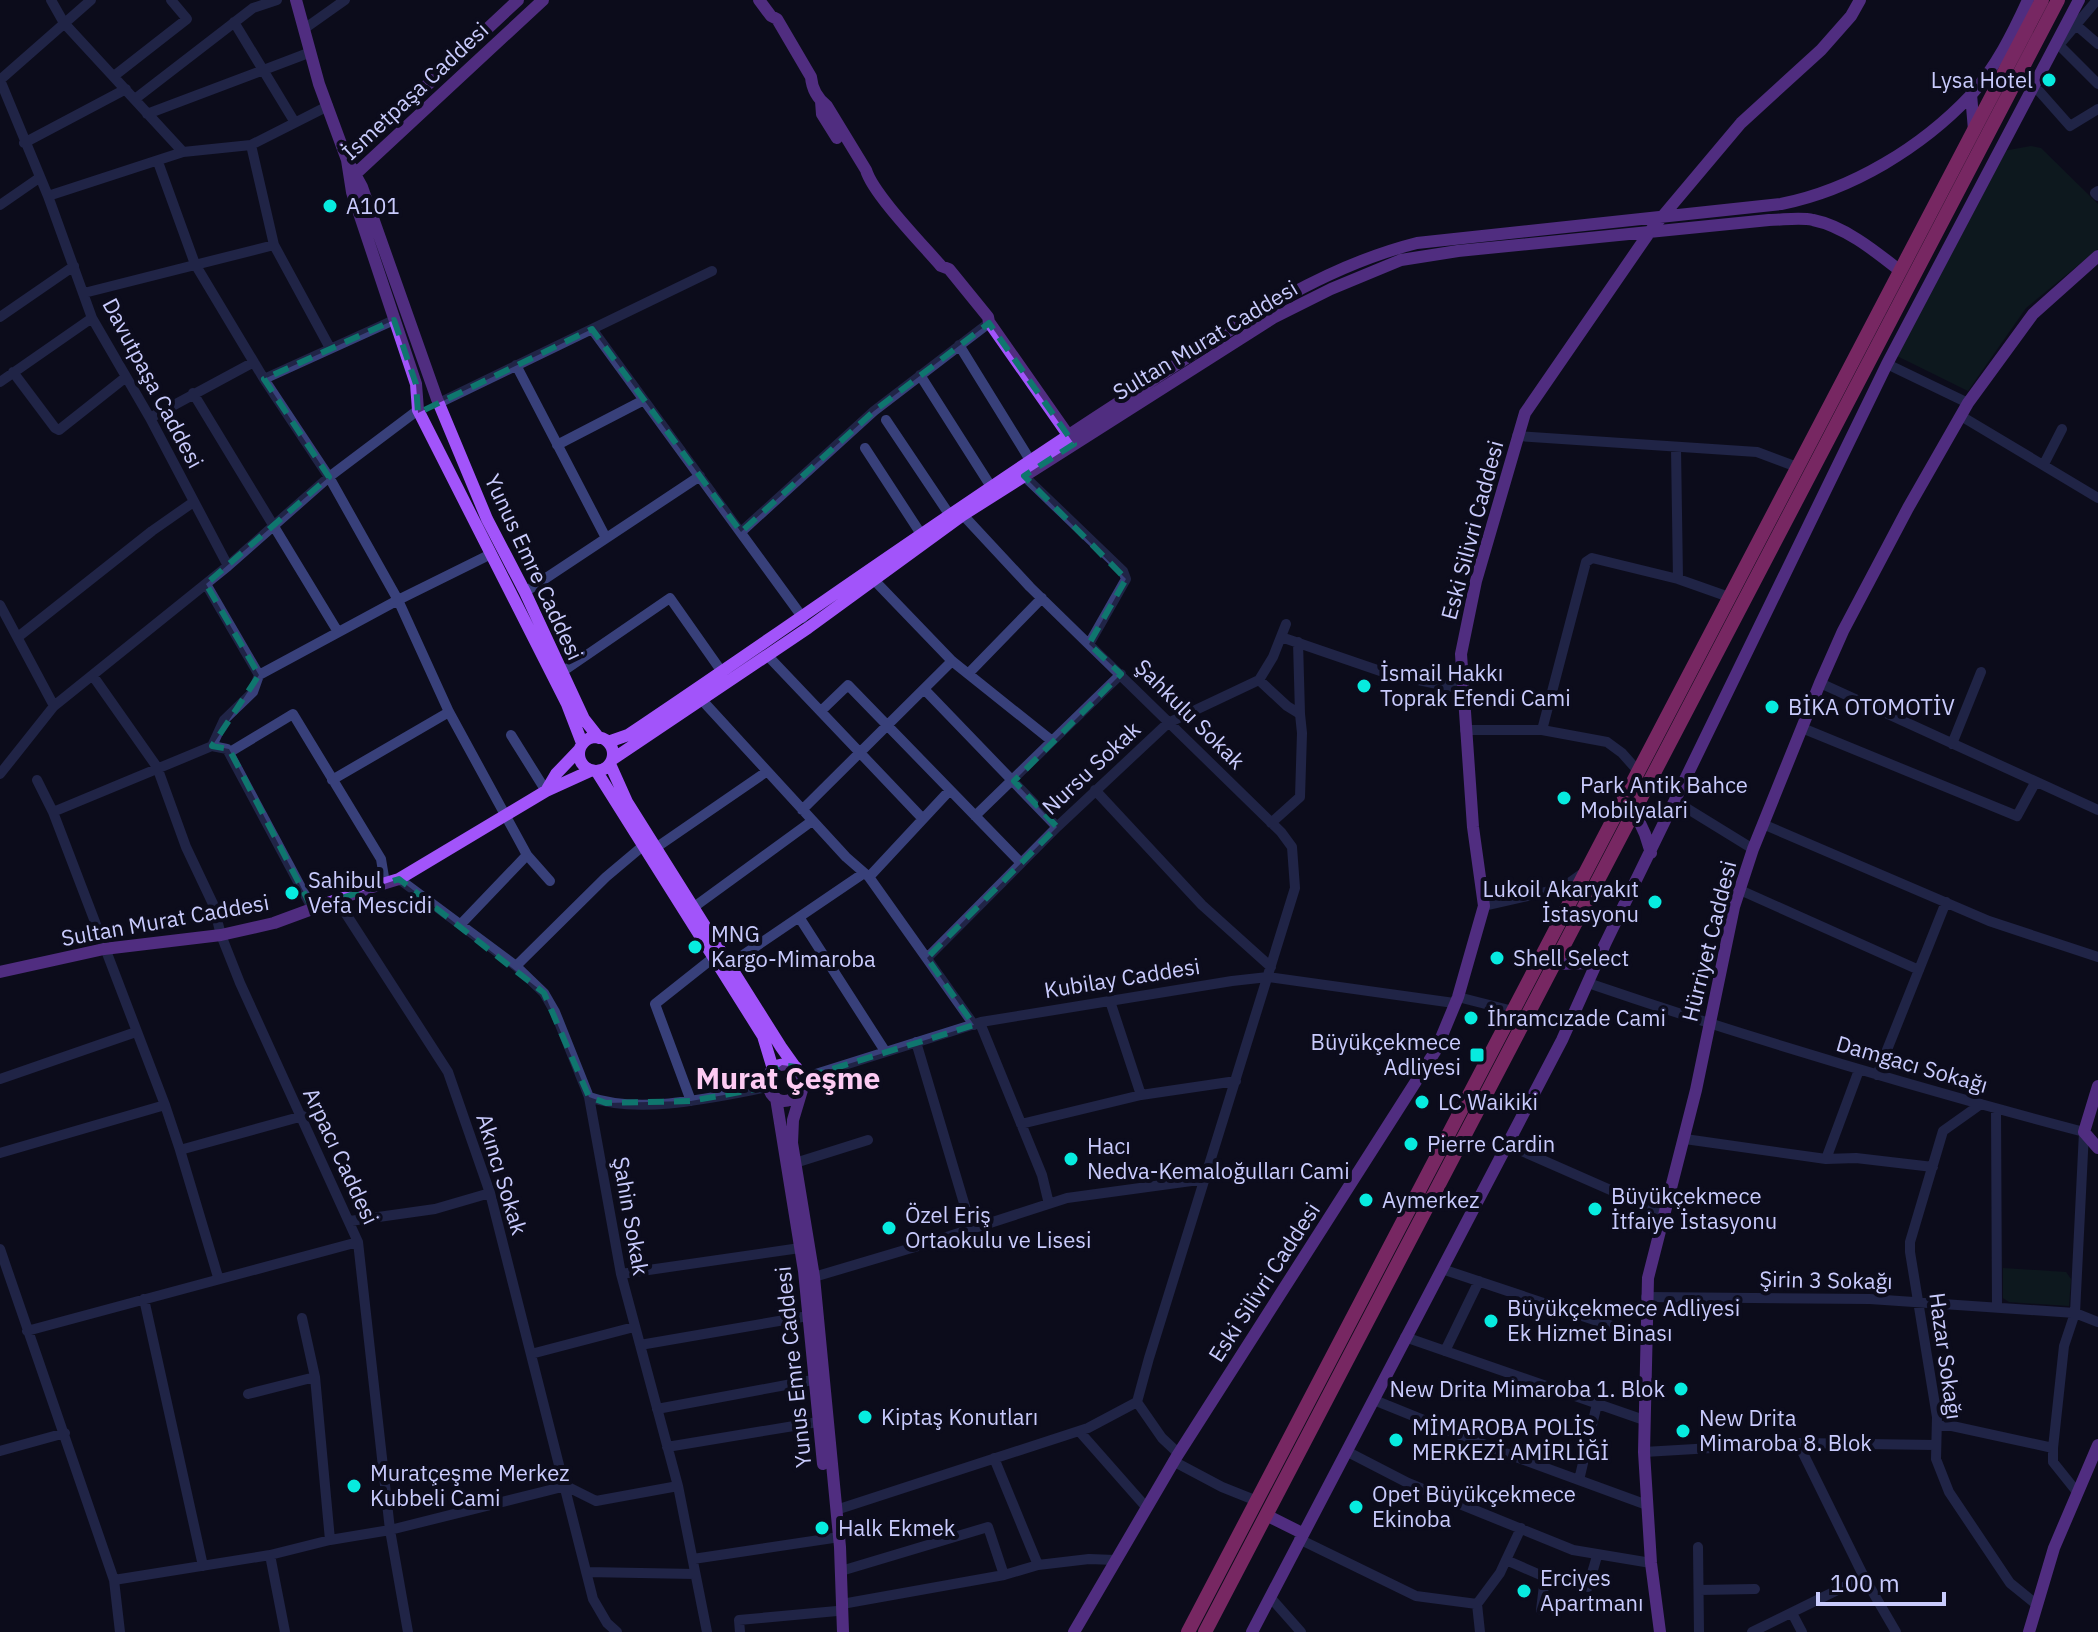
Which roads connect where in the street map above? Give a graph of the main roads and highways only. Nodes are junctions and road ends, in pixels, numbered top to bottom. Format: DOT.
graph roads {
  1 [pos="296,0"];
  2 [pos="518,0"];
  3 [pos="759,0"];
  4 [pos="1860,0"];
  5 [pos="2028,0"];
  6 [pos="2042,0"];
  7 [pos="2058,0"];
  8 [pos="2079,0"];
  9 [pos="535,3"];
  10 [pos="439,74"];
  11 [pos="449,87"];
  12 [pos="1971,94"];
  13 [pos="1974,130"];
  14 [pos="347,160"];
  15 [pos="353,177"];
  16 [pos="1786,203"];
  17 [pos="1665,215"];
  18 [pos="1788,220"];
  19 [pos="1651,230"];
  20 [pos="2098,256"];
  21 [pos="1899,270"];
  22 [pos="1189,364"];
  23 [pos="439,403"];
  24 [pos="419,409"];
  25 [pos="1071,440"];
  26 [pos="604,740"];
  27 [pos="581,746"];
  28 [pos="612,761"];
  29 [pos="594,772"];
  30 [pos="546,791"];
  31 [pos="1634,810"];
  32 [pos="651,846"];
  33 [pos="1651,853"];
  34 [pos="1597,963"];
  35 [pos="1554,964"];
  36 [pos="0,972"];
  37 [pos="773,1069"];
  38 [pos="799,1073"];
  39 [pos="2098,1086"];
  40 [pos="799,1095"];
  41 [pos="776,1098"];
  42 [pos="2098,1148"];
  43 [pos="2098,1445"];
  44 [pos="1266,1515"];
  45 [pos="1301,1536"];
  46 [pos="840,1608"];
  47 [pos="840,1632"];
  48 [pos="1074,1632"];
  49 [pos="1188,1632"];
  50 [pos="1207,1632"];
  51 [pos="1252,1632"];
  52 [pos="1660,1632"];
  53 [pos="2029,1632"];
  1 -- 14 [label="main road"];
  2 -- 10 [label="main road, İsmetpaşa Caddesi"];
  3 -- 25 [label="main road"];
  4 -- 17 [label="main road"];
  5 -- 12 [label="main road"];
  6 -- 13 [label="highway"];
  7 -- 31 [label="highway"];
  8 -- 33 [label="main road"];
  9 -- 11 [label="main road, İsmetpaşa Caddesi"];
  10 -- 11 [label="main road"];
  10 -- 14 [label="main road, İsmetpaşa Caddesi"];
  11 -- 15 [label="main road, İsmetpaşa Caddesi"];
  12 -- 13 [label="main road"];
  12 -- 16 [label="main road"];
  13 -- 21 [label="highway"];
  14 -- 15 [label="main road"];
  15 -- 23 [label="main road, Yunus Emre Caddesi"];
  15 -- 24 [label="main road"];
  16 -- 17 [label="main road"];
  16 -- 18 [label="main road"];
  17 -- 19 [label="main road, Eski Silivri Caddesi"];
  17 -- 22 [label="main road"];
  18 -- 19 [label="main road, Sultan Murat Caddesi"];
  18 -- 21 [label="main road, Sultan Murat Caddesi"];
  19 -- 22 [label="main road, Sultan Murat Caddesi"];
  19 -- 48 [label="main road, Eski Silivri Caddesi"];
  20 -- 52 [label="main road, Hürriyet Caddesi"];
  21 -- 49 [label="highway"];
  22 -- 25 [label="main road, Sultan Murat Caddesi"];
  23 -- 24 [label="main road"];
  23 -- 24 [label="main road"];
  23 -- 26 [label="main road, Yunus Emre Caddesi"];
  24 -- 27 [label="main road"];
  25 -- 26 [label="main road, Sultan Murat Caddesi"];
  25 -- 28 [label="main road, Sultan Murat Caddesi"];
  26 -- 27 [label="main road"];
  26 -- 28 [label="main road"];
  27 -- 29 [label="main road"];
  27 -- 30 [label="main road"];
  28 -- 29 [label="main road"];
  28 -- 32 [label="main road"];
  29 -- 30 [label="main road"];
  29 -- 32 [label="main road"];
  30 -- 36 [label="main road, Sultan Murat Caddesi"];
  31 -- 33 [label="main road"];
  31 -- 35 [label="highway"];
  32 -- 37 [label="main road"];
  32 -- 38 [label="main road"];
  33 -- 34 [label="main road"];
  34 -- 35 [label="main road"];
  34 -- 45 [label="main road"];
  35 -- 44 [label="highway"];
  37 -- 38 [label="main road"];
  37 -- 41 [label="main road"];
  38 -- 40 [label="main road"];
  39 -- 42 [label="main road"];
  40 -- 41 [label="main road"];
  40 -- 46 [label="main road"];
  41 -- 46 [label="main road, Yunus Emre Caddesi"];
  43 -- 53 [label="main road"];
  44 -- 45 [label="main road"];
  44 -- 50 [label="highway"];
  45 -- 51 [label="main road"];
  46 -- 47 [label="main road, Yunus Emre Caddesi"];
}
